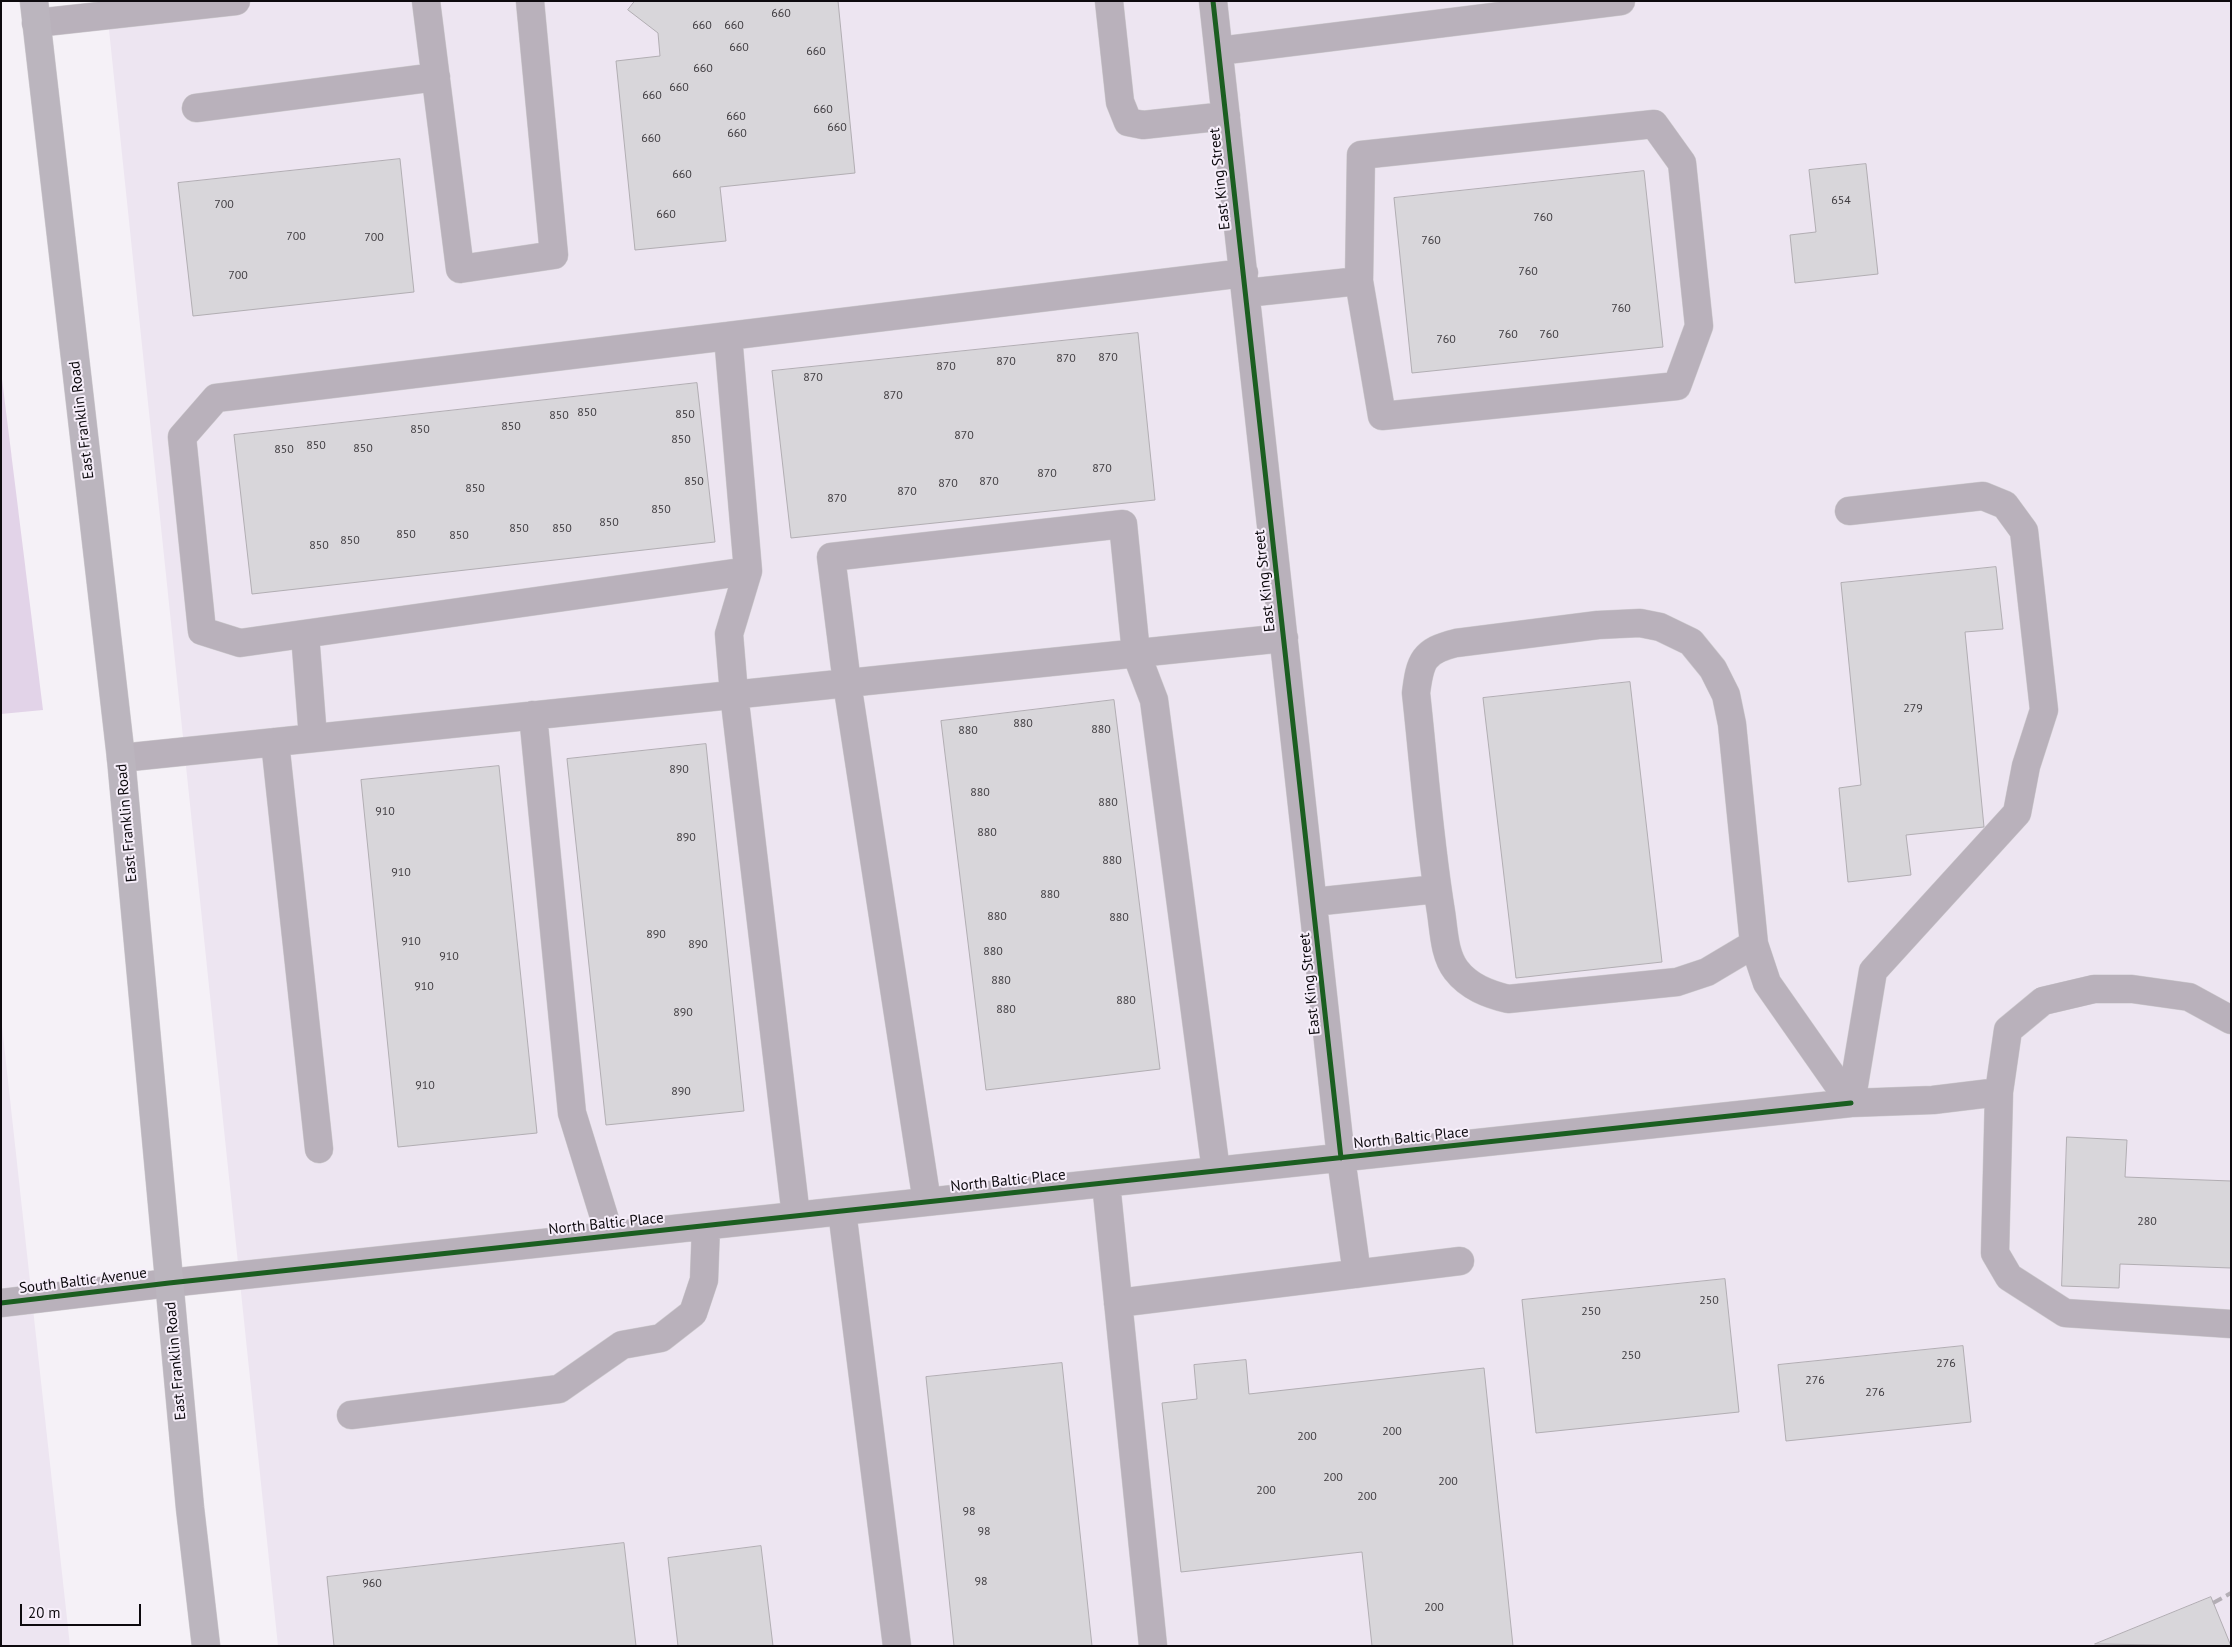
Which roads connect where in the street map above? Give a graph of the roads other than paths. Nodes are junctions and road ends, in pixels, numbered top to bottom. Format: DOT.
graph roads {
  1 [pos="236,1"];
  2 [pos="426,1"];
  3 [pos="530,1"];
  4 [pos="1109,1"];
  5 [pos="1213,1"];
  6 [pos="1621,1"];
  7 [pos="35,12"];
  8 [pos="1219,51"];
  9 [pos="436,77"];
  10 [pos="196,108"];
  11 [pos="1226,116"];
  12 [pos="1359,281"];
  13 [pos="1245,283"];
  14 [pos="728,336"];
  15 [pos="1849,511"];
  16 [pos="748,571"];
  17 [pos="305,634"];
  18 [pos="1284,638"];
  19 [pos="1136,653"];
  20 [pos="847,683"];
  21 [pos="734,694"];
  22 [pos="533,715"];
  23 [pos="313,738"];
  24 [pos="275,742"];
  25 [pos="121,758"];
  26 [pos="1437,889"];
  27 [pos="1313,902"];
  28 [pos="1754,944"];
  29 [pos="2231,1020"];
  30 [pos="2000,1092"];
  31 [pos="1851,1103"];
  32 [pos="319,1149"];
  33 [pos="1341,1158"];
  34 [pos="1216,1171"];
  35 [pos="1106,1183"];
  36 [pos="927,1202"];
  37 [pos="842,1211"];
  38 [pos="796,1216"];
  39 [pos="706,1226"];
  40 [pos="610,1236"];
  41 [pos="1460,1261"];
  42 [pos="1357,1274"];
  43 [pos="169,1283"];
  44 [pos="1,1303"];
  45 [pos="1118,1303"];
  46 [pos="2231,1324"];
  47 [pos="351,1415"];
  48 [pos="206,1646"];
  49 [pos="897,1646"];
  50 [pos="1153,1646"];
  1 -- 7 [label="street"];
  2 -- 9 [label="street"];
  3 -- 9 [label="street"];
  4 -- 11 [label="street"];
  5 -- 8 [label="street, East King Street"];
  6 -- 8 [label="street"];
  7 -- 25 [label="main road, East Franklin Road"];
  8 -- 11 [label="street, East King Street"];
  9 -- 10 [label="street"];
  11 -- 13 [label="street, East King Street"];
  12 -- 12 [label="street"];
  12 -- 13 [label="street"];
  13 -- 14 [label="street"];
  13 -- 18 [label="street, East King Street"];
  14 -- 16 [label="street"];
  14 -- 17 [label="street"];
  15 -- 31 [label="street"];
  16 -- 17 [label="street"];
  16 -- 21 [label="street"];
  17 -- 23 [label="street"];
  18 -- 19 [label="street"];
  18 -- 27 [label="street, East King Street"];
  19 -- 20 [label="street"];
  19 -- 20 [label="street"];
  19 -- 34 [label="street"];
  20 -- 21 [label="street"];
  20 -- 36 [label="street"];
  21 -- 22 [label="street"];
  21 -- 38 [label="street"];
  22 -- 23 [label="street"];
  22 -- 40 [label="street"];
  23 -- 24 [label="street"];
  24 -- 25 [label="street"];
  24 -- 32 [label="street"];
  25 -- 43 [label="main road, East Franklin Road"];
  26 -- 27 [label="street"];
  26 -- 28 [label="street"];
  26 -- 28 [label="street"];
  27 -- 33 [label="street, East King Street"];
  28 -- 31 [label="street"];
  29 -- 30 [label="street"];
  30 -- 31 [label="street, North Baltic Place"];
  30 -- 46 [label="street"];
  31 -- 33 [label="street, North Baltic Place"];
  33 -- 34 [label="street, North Baltic Place"];
  33 -- 42 [label="street, East King Street"];
  34 -- 35 [label="street, North Baltic Place"];
  35 -- 36 [label="street, North Baltic Place"];
  35 -- 45 [label="street"];
  36 -- 37 [label="street, North Baltic Place"];
  37 -- 38 [label="street, North Baltic Place"];
  37 -- 49 [label="street"];
  38 -- 39 [label="street, North Baltic Place"];
  39 -- 40 [label="street, North Baltic Place"];
  39 -- 47 [label="street"];
  40 -- 43 [label="street, North Baltic Place"];
  41 -- 42 [label="street"];
  42 -- 45 [label="street"];
  43 -- 44 [label="street, South Baltic Avenue"];
  43 -- 48 [label="main road, East Franklin Road"];
  45 -- 50 [label="street"];
}
